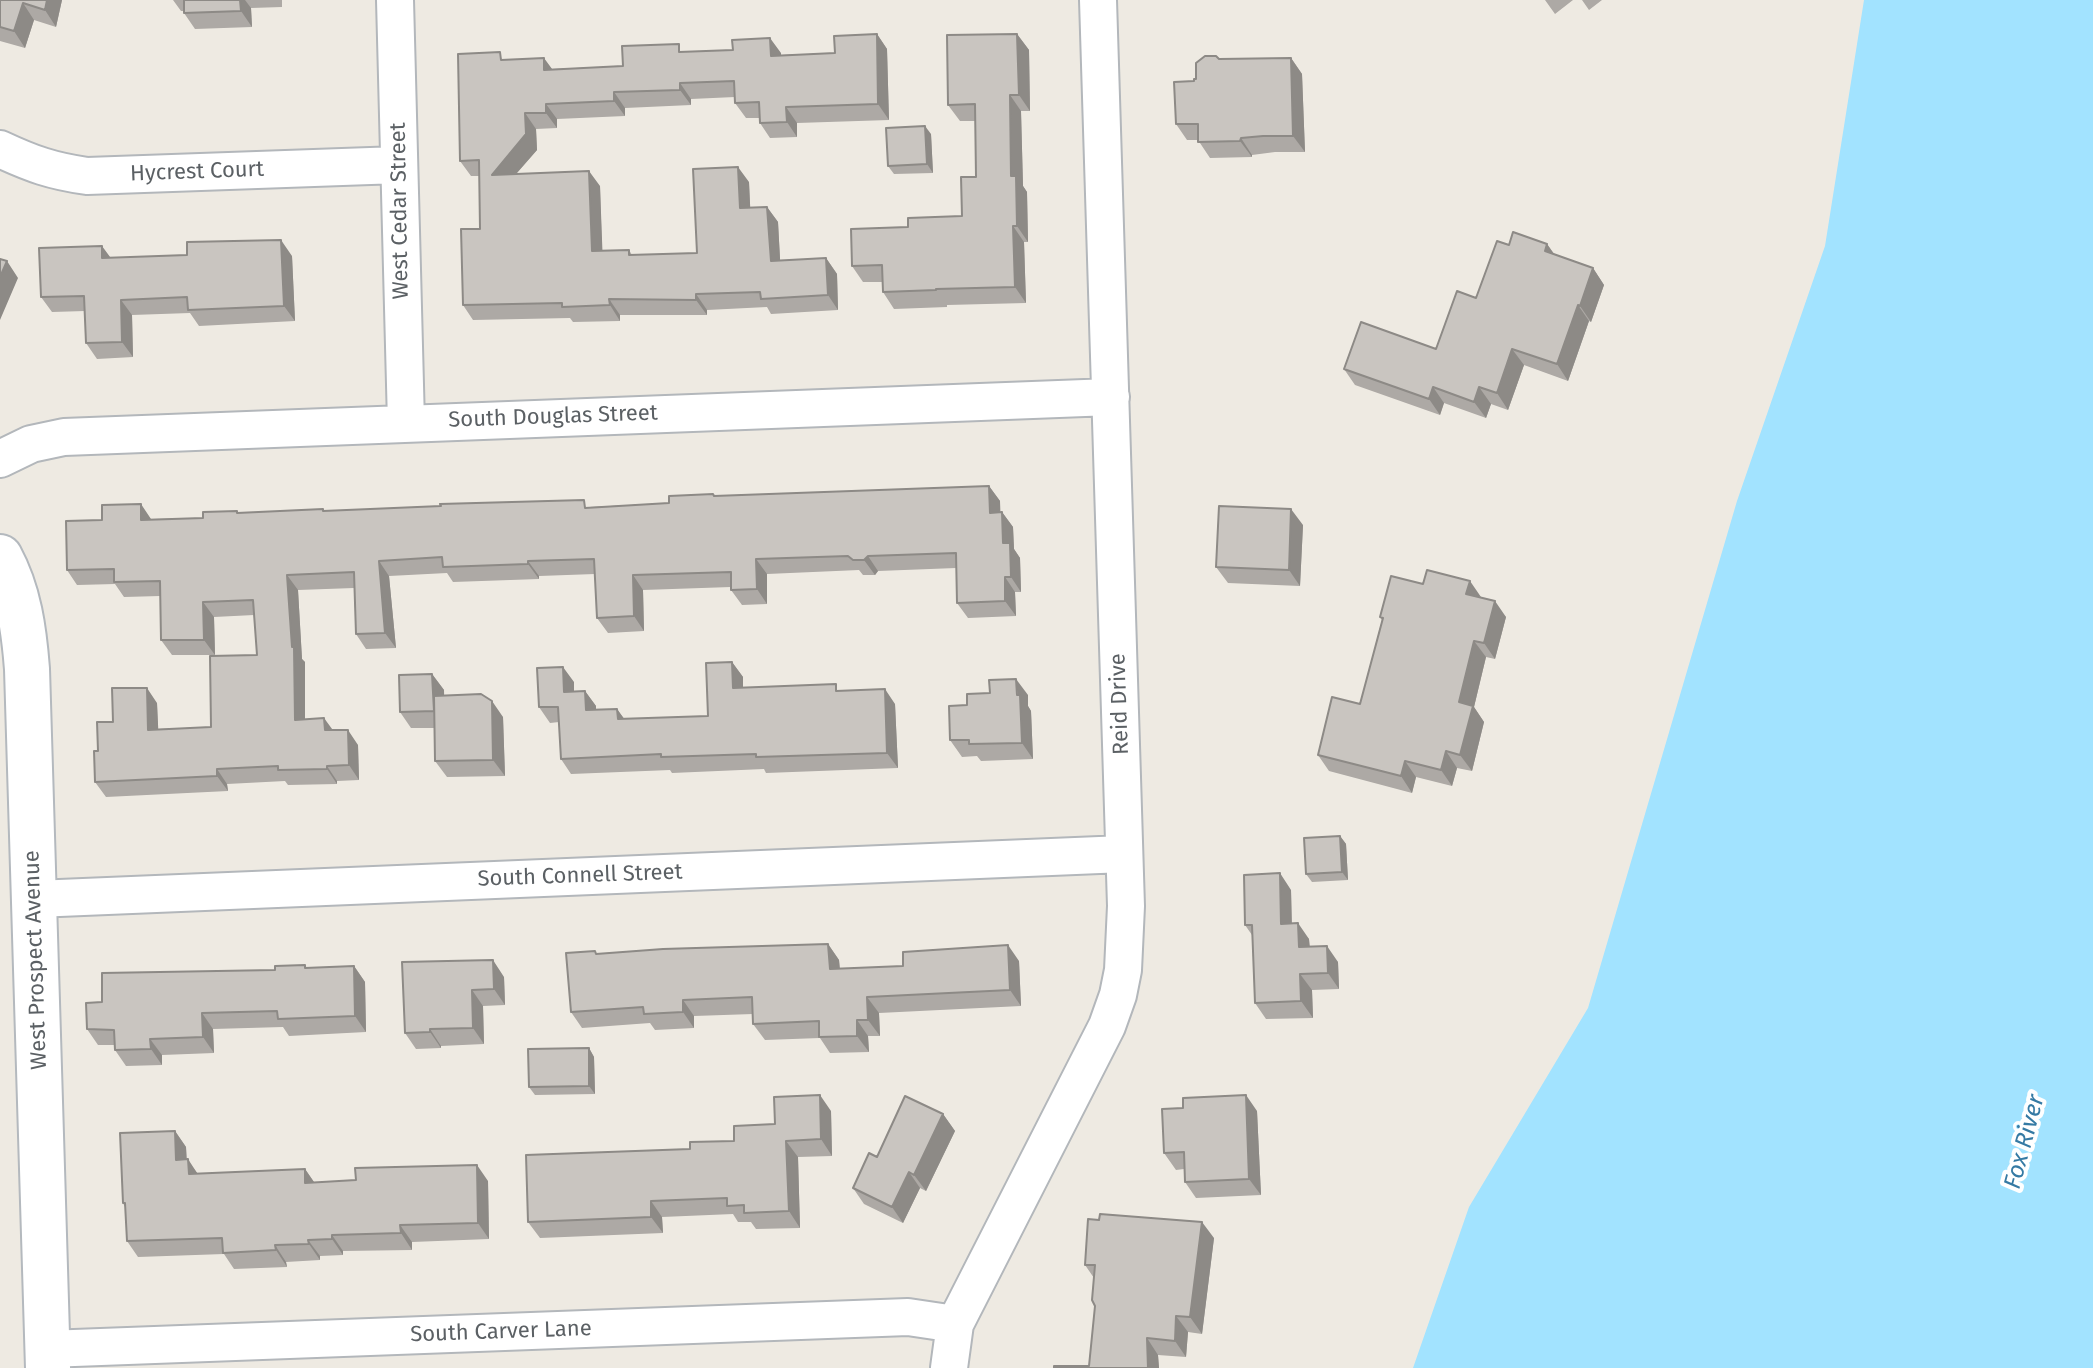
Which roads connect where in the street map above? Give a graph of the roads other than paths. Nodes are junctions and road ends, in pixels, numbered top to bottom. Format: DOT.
graph roads {
  1 [pos="395,0"];
  2 [pos="1098,0"];
  3 [pos="0,149"];
  4 [pos="399,165"];
  5 [pos="1111,397"];
  6 [pos="406,423"];
  7 [pos="0,459"];
  8 [pos="0,557"];
  9 [pos="1124,854"];
  10 [pos="35,899"];
  11 [pos="955,1324"];
  12 [pos="47,1358"];
  13 [pos="949,1368"];
  1 -- 4 [label="street, West Cedar Street"];
  2 -- 5 [label="street, Reid Drive"];
  3 -- 4 [label="street, Hycrest Court"];
  4 -- 6 [label="street, West Cedar Street"];
  5 -- 6 [label="street, South Douglas Street"];
  5 -- 9 [label="street, Reid Drive"];
  6 -- 7 [label="street, South Douglas Street"];
  8 -- 10 [label="main road, West Prospect Avenue"];
  9 -- 10 [label="street, South Connell Street"];
  9 -- 11 [label="street, Reid Drive"];
  10 -- 12 [label="main road, West Prospect Avenue"];
  11 -- 12 [label="street, South Carver Lane"];
  11 -- 13 [label="street, Reid Drive"];
}
